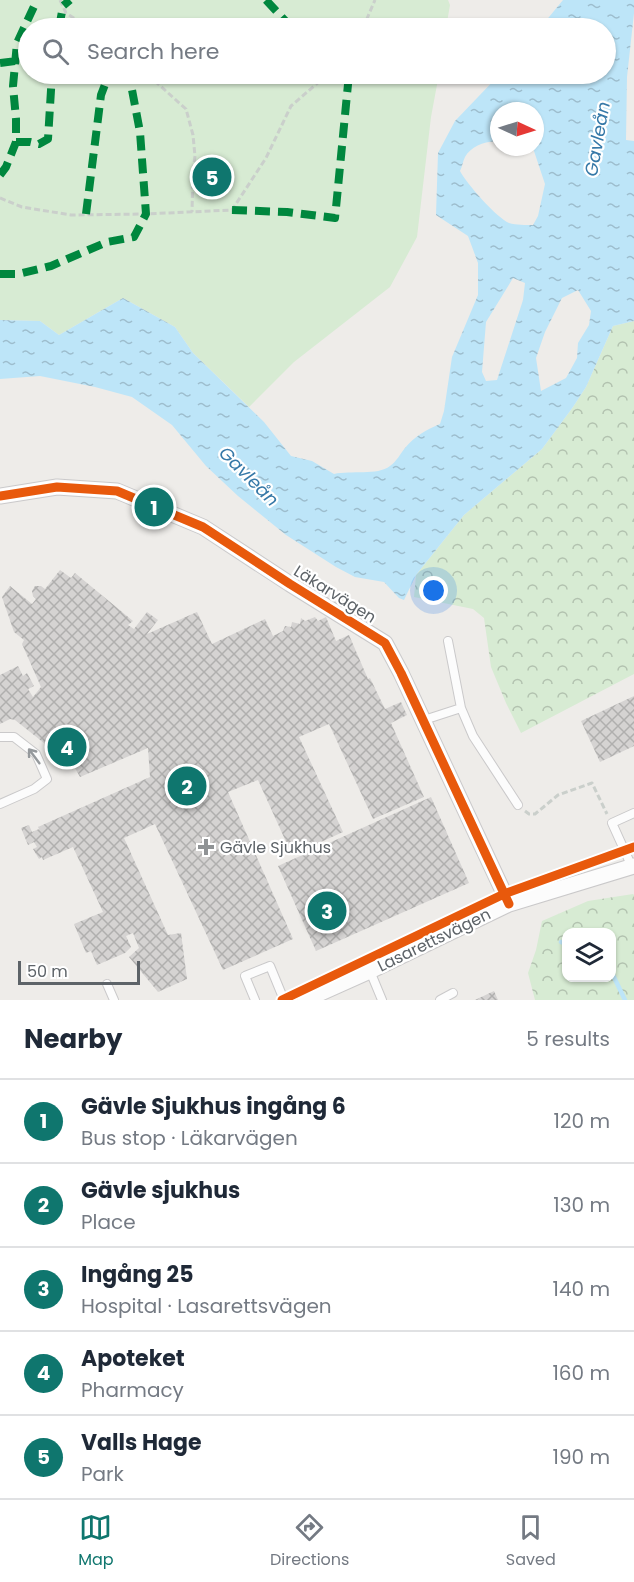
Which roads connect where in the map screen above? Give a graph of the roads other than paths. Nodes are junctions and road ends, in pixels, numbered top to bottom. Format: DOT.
graph roads {
  1 [pos="0,496"];
  2 [pos="448,640"];
  3 [pos="461,708"];
  4 [pos="424,720"];
  5 [pos="0,737"];
  6 [pos="0,804"];
  7 [pos="518,805"];
  8 [pos="634,813"];
  9 [pos="633,867"];
  10 [pos="510,904"];
  11 [pos="370,971"];
  12 [pos="107,984"];
  13 [pos="453,993"];
  14 [pos="114,1000"];
  15 [pos="255,1000"];
  16 [pos="284,1000"];
  17 [pos="304,1000"];
  18 [pos="382,1000"];
  19 [pos="440,1000"];
  1 -- 4 [label="street, Läkarvägen"];
  2 -- 3 [label="lane"];
  3 -- 4 [label="lane"];
  3 -- 7 [label="lane"];
  4 -- 10 [label="street, Läkarvägen"];
  6 -- 5 [label="lane, one-way"];
  8 -- 9 [label="lane"];
  9 -- 10 [label="street, Lasarettsvägen"];
  10 -- 11 [label="street, Lasarettsvägen"];
  11 -- 17 [label="street, Lasarettsvägen"];
  11 -- 18 [label="lane"];
  12 -- 14 [label="lane"];
  13 -- 19 [label="lane"];
  15 -- 16 [label="lane"];
}
